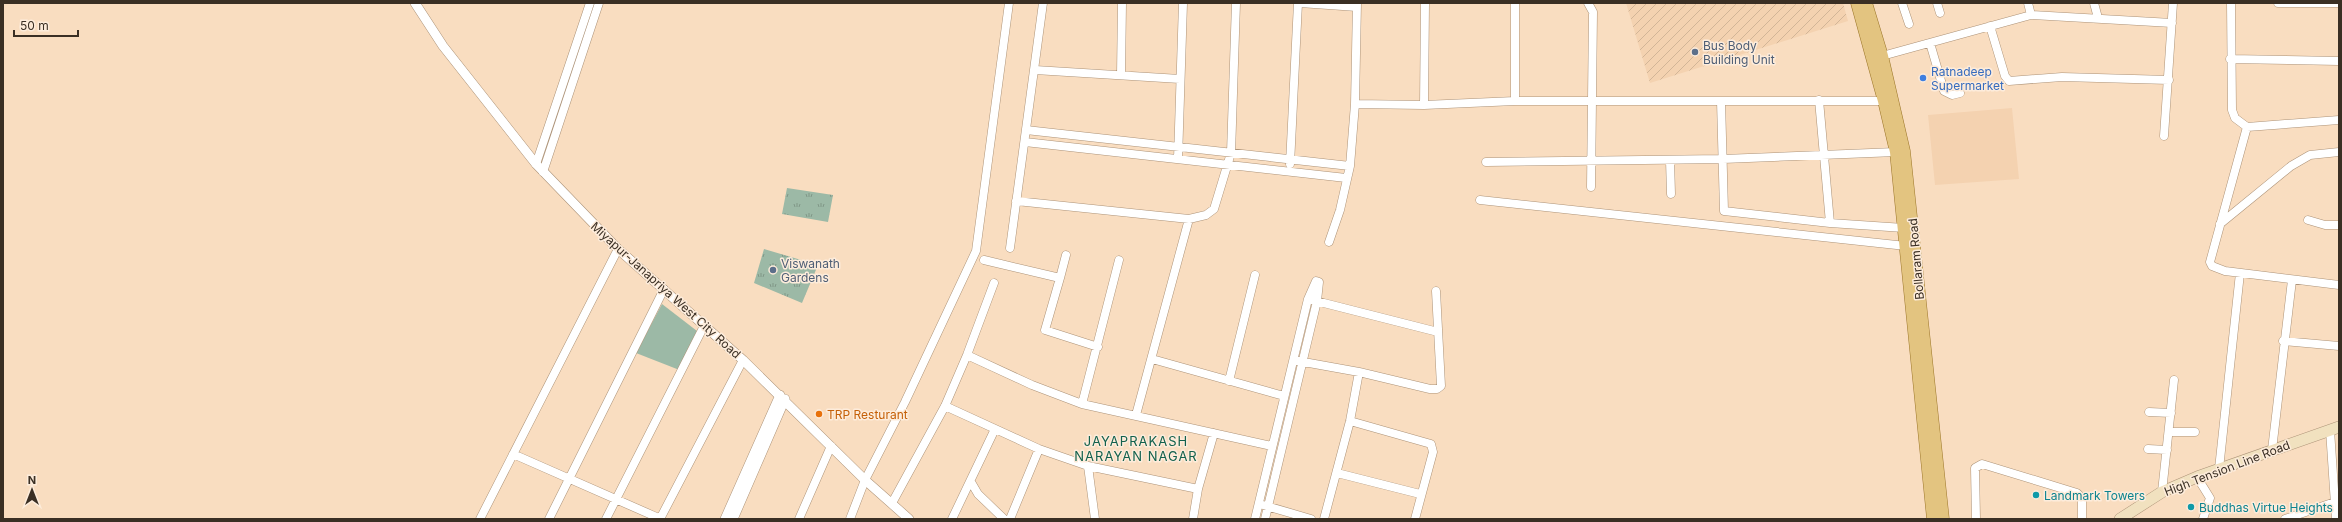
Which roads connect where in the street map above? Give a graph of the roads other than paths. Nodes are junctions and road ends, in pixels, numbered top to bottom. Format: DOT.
graph roads {
  1 [pos="415,3"];
  2 [pos="590,3"];
  3 [pos="599,3"];
  4 [pos="1009,3"];
  5 [pos="1044,3"];
  6 [pos="1122,3"];
  7 [pos="1183,3"];
  8 [pos="1236,3"];
  9 [pos="1299,3"];
  10 [pos="1425,3"];
  11 [pos="1516,3"];
  12 [pos="1588,3"];
  13 [pos="1857,3"];
  14 [pos="1866,3"];
  15 [pos="1902,3"];
  16 [pos="1937,3"];
  17 [pos="2028,3"];
  18 [pos="2094,3"];
  19 [pos="2172,3"];
  20 [pos="2232,3"];
  21 [pos="2278,3"];
  22 [pos="2288,3"];
  23 [pos="2339,3"];
  24 [pos="1357,5"];
  25 [pos="1940,12"];
  26 [pos="2031,15"];
  27 [pos="2098,18"];
  28 [pos="2172,23"];
  29 [pos="1909,24"];
  30 [pos="1990,26"];
  31 [pos="1930,43"];
  32 [pos="1882,56"];
  33 [pos="2230,59"];
  34 [pos="2339,61"];
  35 [pos="1035,70"];
  36 [pos="1121,74"];
  37 [pos="1180,79"];
  38 [pos="2169,80"];
  39 [pos="1960,93"];
  40 [pos="1819,100"];
  41 [pos="1515,101"];
  42 [pos="1592,101"];
  43 [pos="1721,101"];
  44 [pos="1884,101"];
  45 [pos="1355,104"];
  46 [pos="1424,105"];
  47 [pos="2339,120"];
  48 [pos="2247,127"];
  49 [pos="1026,130"];
  50 [pos="2164,136"];
  51 [pos="1025,142"];
  52 [pos="1180,147"];
  53 [pos="1896,152"];
  54 [pos="2339,152"];
  55 [pos="1231,153"];
  56 [pos="1825,156"];
  57 [pos="1178,159"];
  58 [pos="1722,159"];
  59 [pos="1290,160"];
  60 [pos="1670,160"];
  61 [pos="1486,162"];
  62 [pos="1592,162"];
  63 [pos="536,164"];
  64 [pos="1228,165"];
  65 [pos="1350,166"];
  66 [pos="543,172"];
  67 [pos="1289,172"];
  68 [pos="1346,178"];
  69 [pos="1591,187"];
  70 [pos="1671,194"];
  71 [pos="1480,200"];
  72 [pos="1016,201"];
  73 [pos="1189,219"];
  74 [pos="2308,220"];
  75 [pos="1830,223"];
  76 [pos="2220,224"];
  77 [pos="2339,225"];
  78 [pos="1904,228"];
  79 [pos="1329,242"];
  80 [pos="1906,246"];
  81 [pos="1010,248"];
  82 [pos="618,250"];
  83 [pos="1066,255"];
  84 [pos="984,260"];
  85 [pos="1119,260"];
  86 [pos="2240,273"];
  87 [pos="1255,275"];
  88 [pos="1060,278"];
  89 [pos="2292,280"];
  90 [pos="994,283"];
  91 [pos="2339,285"];
  92 [pos="664,289"];
  93 [pos="1436,291"];
  94 [pos="1308,299"];
  95 [pos="1317,301"];
  96 [pos="704,326"];
  97 [pos="1438,332"];
  98 [pos="2283,341"];
  99 [pos="1098,346"];
  100 [pos="2339,346"];
  101 [pos="967,355"];
  102 [pos="1152,359"];
  103 [pos="743,360"];
  104 [pos="1293,360"];
  105 [pos="1303,362"];
  106 [pos="1359,372"];
  107 [pos="1229,380"];
  108 [pos="2174,380"];
  109 [pos="1284,396"];
  110 [pos="782,397"];
  111 [pos="1082,404"];
  112 [pos="944,406"];
  113 [pos="2149,412"];
  114 [pos="2171,413"];
  115 [pos="1136,415"];
  116 [pos="1350,422"];
  117 [pos="995,429"];
  118 [pos="2334,429"];
  119 [pos="2169,432"];
  120 [pos="2195,432"];
  121 [pos="1214,433"];
  122 [pos="831,446"];
  123 [pos="1272,446"];
  124 [pos="1039,449"];
  125 [pos="2148,449"];
  126 [pos="2167,450"];
  127 [pos="2272,450"];
  128 [pos="513,454"];
  129 [pos="1088,466"];
  130 [pos="2219,469"];
  131 [pos="1337,472"];
  132 [pos="2197,477"];
  133 [pos="569,478"];
  134 [pos="864,480"];
  135 [pos="971,482"];
  136 [pos="1198,489"];
  137 [pos="2162,492"];
  138 [pos="1420,494"];
  139 [pos="615,499"];
  140 [pos="2335,502"];
  141 [pos="892,503"];
  142 [pos="1259,504"];
  143 [pos="1268,507"];
  144 [pos="480,519"];
  145 [pos="549,519"];
  146 [pos="606,519"];
  147 [pos="661,519"];
  148 [pos="725,519"];
  149 [pos="733,519"];
  150 [pos="799,519"];
  151 [pos="850,519"];
  152 [pos="909,519"];
  153 [pos="952,519"];
  154 [pos="1004,519"];
  155 [pos="1010,519"];
  156 [pos="1095,519"];
  157 [pos="1193,519"];
  158 [pos="1255,519"];
  159 [pos="1265,519"];
  160 [pos="1311,519"];
  161 [pos="1324,519"];
  162 [pos="1415,519"];
  163 [pos="1933,519"];
  164 [pos="1943,519"];
  165 [pos="1976,519"];
  166 [pos="2082,519"];
  167 [pos="2120,519"];
  168 [pos="2203,519"];
  169 [pos="2285,519"];
  170 [pos="2336,519"];
  1 -- 63 [label="street, Miyapur-Janapriya West City Road"];
  2 -- 63 [label="street"];
  3 -- 66 [label="street"];
  4 -- 134 [label="street"];
  5 -- 35 [label="street"];
  6 -- 36 [label="street"];
  7 -- 37 [label="street"];
  8 -- 55 [label="street"];
  9 -- 24 [label="street"];
  9 -- 59 [label="street"];
  10 -- 46 [label="street"];
  11 -- 41 [label="street"];
  12 -- 42 [label="street"];
  13 -- 44 [label="main road, Bollaram Road"];
  14 -- 32 [label="main road, Bollaram Road"];
  15 -- 29 [label="street"];
  16 -- 25 [label="street"];
  17 -- 26 [label="street"];
  18 -- 27 [label="street"];
  19 -- 28 [label="street"];
  20 -- 33 [label="street"];
  21 -- 22 [label="street"];
  22 -- 23 [label="street"];
  24 -- 45 [label="street"];
  26 -- 27 [label="street"];
  26 -- 30 [label="street"];
  27 -- 28 [label="street"];
  28 -- 38 [label="street"];
  30 -- 31 [label="street"];
  30 -- 38 [label="street"];
  31 -- 32 [label="street"];
  31 -- 39 [label="street"];
  32 -- 164 [label="main road, Bollaram Road"];
  33 -- 34 [label="street"];
  33 -- 48 [label="street"];
  35 -- 36 [label="street"];
  35 -- 49 [label="street"];
  36 -- 37 [label="street"];
  37 -- 52 [label="street"];
  38 -- 50 [label="street"];
  40 -- 43 [label="street"];
  40 -- 44 [label="street"];
  40 -- 56 [label="street"];
  41 -- 42 [label="street"];
  41 -- 46 [label="street"];
  42 -- 43 [label="street"];
  42 -- 62 [label="street"];
  43 -- 58 [label="street"];
  44 -- 53 [label="main road, Bollaram Road"];
  45 -- 46 [label="street"];
  45 -- 65 [label="street"];
  47 -- 48 [label="street"];
  48 -- 76 [label="street"];
  49 -- 51 [label="street"];
  49 -- 52 [label="street"];
  51 -- 57 [label="street"];
  51 -- 72 [label="street"];
  52 -- 55 [label="street"];
  52 -- 57 [label="street"];
  53 -- 56 [label="street"];
  53 -- 78 [label="main road, Bollaram Road"];
  54 -- 76 [label="street"];
  55 -- 59 [label="street"];
  55 -- 64 [label="street"];
  56 -- 58 [label="street"];
  56 -- 75 [label="street"];
  57 -- 64 [label="street"];
  58 -- 60 [label="street"];
  58 -- 75 [label="street"];
  59 -- 65 [label="street"];
  59 -- 67 [label="street"];
  60 -- 62 [label="street"];
  60 -- 70 [label="street"];
  61 -- 62 [label="street"];
  62 -- 69 [label="street"];
  63 -- 66 [label="street, Miyapur-Janapriya West City Road"];
  64 -- 67 [label="street"];
  64 -- 73 [label="street"];
  65 -- 68 [label="street"];
  66 -- 82 [label="street, Miyapur-Janapriya West City Road"];
  67 -- 68 [label="street"];
  68 -- 79 [label="street"];
  71 -- 80 [label="street"];
  72 -- 73 [label="street"];
  72 -- 81 [label="street"];
  73 -- 102 [label="street"];
  74 -- 77 [label="street"];
  75 -- 78 [label="street"];
  76 -- 86 [label="street"];
  78 -- 80 [label="main road, Bollaram Road"];
  80 -- 163 [label="main road, Bollaram Road"];
  82 -- 92 [label="street, Miyapur-Janapriya West City Road"];
  82 -- 128 [label="street"];
  83 -- 88 [label="street"];
  84 -- 88 [label="street"];
  85 -- 99 [label="street"];
  86 -- 89 [label="street"];
  86 -- 130 [label="street"];
  87 -- 107 [label="street"];
  88 -- 99 [label="street"];
  89 -- 91 [label="street"];
  89 -- 98 [label="street"];
  90 -- 101 [label="street"];
  92 -- 96 [label="street, Miyapur-Janapriya West City Road"];
  92 -- 133 [label="street"];
  93 -- 97 [label="street"];
  94 -- 95 [label="street"];
  94 -- 95 [label="street"];
  94 -- 104 [label="street"];
  95 -- 97 [label="street"];
  95 -- 105 [label="street"];
  96 -- 103 [label="street, Miyapur-Janapriya West City Road"];
  96 -- 139 [label="street"];
  97 -- 106 [label="street"];
  98 -- 100 [label="street"];
  98 -- 127 [label="street"];
  99 -- 111 [label="street"];
  101 -- 111 [label="street"];
  101 -- 112 [label="street"];
  102 -- 107 [label="street"];
  102 -- 115 [label="street"];
  103 -- 110 [label="street, Miyapur-Janapriya West City Road"];
  103 -- 147 [label="street"];
  104 -- 105 [label="street"];
  104 -- 109 [label="street"];
  105 -- 106 [label="street"];
  105 -- 143 [label="street"];
  106 -- 116 [label="street"];
  107 -- 109 [label="street"];
  108 -- 114 [label="street"];
  109 -- 123 [label="street"];
  110 -- 122 [label="street, Miyapur-Janapriya West City Road"];
  110 -- 148 [label="street"];
  110 -- 149 [label="street"];
  111 -- 115 [label="street"];
  112 -- 117 [label="street"];
  112 -- 141 [label="street"];
  113 -- 114 [label="street"];
  114 -- 119 [label="street"];
  115 -- 121 [label="street"];
  116 -- 131 [label="street"];
  116 -- 138 [label="street"];
  117 -- 124 [label="street"];
  117 -- 135 [label="street"];
  118 -- 127 [label="main road, High Tension Line Road"];
  118 -- 140 [label="street"];
  119 -- 120 [label="street"];
  119 -- 126 [label="street"];
  121 -- 123 [label="street"];
  121 -- 136 [label="street"];
  122 -- 134 [label="street, Miyapur-Janapriya West City Road"];
  122 -- 150 [label="street"];
  123 -- 142 [label="street"];
  124 -- 129 [label="street"];
  124 -- 155 [label="street"];
  125 -- 126 [label="street"];
  126 -- 137 [label="street"];
  127 -- 130 [label="main road, High Tension Line Road"];
  128 -- 133 [label="street"];
  128 -- 144 [label="street"];
  129 -- 136 [label="street"];
  129 -- 156 [label="street"];
  130 -- 132 [label="main road, High Tension Line Road"];
  131 -- 138 [label="street"];
  131 -- 161 [label="street"];
  132 -- 137 [label="main road, High Tension Line Road"];
  132 -- 168 [label="street"];
  133 -- 139 [label="street"];
  133 -- 145 [label="street"];
  134 -- 141 [label="street, Miyapur-Janapriya West City Road"];
  134 -- 151 [label="street"];
  135 -- 153 [label="street"];
  135 -- 154 [label="street"];
  136 -- 157 [label="street"];
  137 -- 167 [label="main road, High Tension Line Road"];
  138 -- 162 [label="street"];
  139 -- 146 [label="street"];
  139 -- 147 [label="street"];
  140 -- 169 [label="street"];
  140 -- 170 [label="street"];
  141 -- 152 [label="street, Miyapur-Janapriya West City Road"];
  142 -- 143 [label="street"];
  142 -- 158 [label="street"];
  143 -- 159 [label="street"];
  143 -- 160 [label="street"];
  165 -- 166 [label="street"];
}
